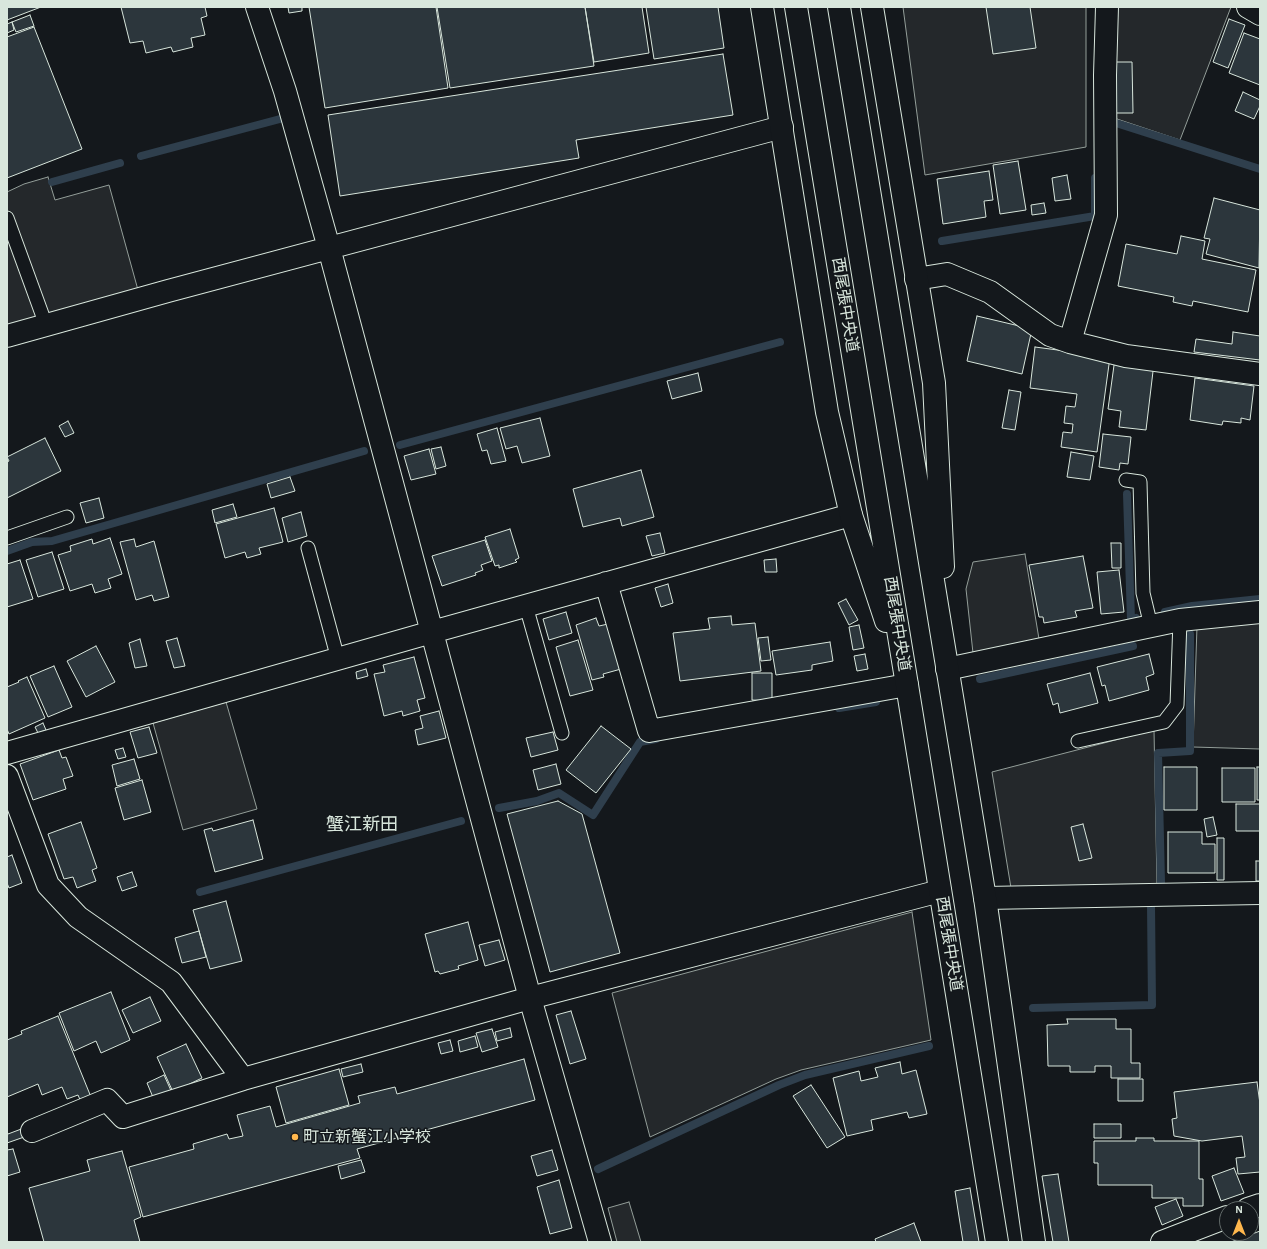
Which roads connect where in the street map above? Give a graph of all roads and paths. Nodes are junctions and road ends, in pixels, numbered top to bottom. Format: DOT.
graph roads {
  1 [pos="257,7"];
  2 [pos="762,7"];
  3 [pos="796,7"];
  4 [pos="839,7"];
  5 [pos="872,7"];
  6 [pos="1107,7"];
  7 [pos="1248,7"];
  8 [pos="1260,14"];
  9 [pos="782,127"];
  10 [pos="7,218"];
  11 [pos="330,248"];
  12 [pos="916,279"];
  13 [pos="46,325"];
  14 [pos="7,336"];
  15 [pos="1070,342"];
  16 [pos="1260,374"];
  17 [pos="1126,480"];
  18 [pos="851,515"];
  19 [pos="67,517"];
  20 [pos="7,538"];
  21 [pos="308,548"];
  22 [pos="606,583"];
  23 [pos="526,606"];
  24 [pos="1260,612"];
  25 [pos="1180,620"];
  26 [pos="1151,626"];
  27 [pos="432,632"];
  28 [pos="338,659"];
  29 [pos="947,669"];
  30 [pos="907,685"];
  31 [pos="562,733"];
  32 [pos="1078,741"];
  33 [pos="7,753"];
  34 [pos="7,776"];
  35 [pos="940,891"];
  36 [pos="1260,893"];
  37 [pos="985,898"];
  38 [pos="530,998"];
  39 [pos="243,1079"];
  40 [pos="32,1131"];
  41 [pos="1219,1220"];
  42 [pos="600,1242"];
  43 [pos="997,1242"];
  44 [pos="1034,1242"];
  45 [pos="1162,1242"];
  1 -- 11 [label="street"];
  2 -- 9 [label="street"];
  3 -- 30 [label="street, 西尾張中央道"];
  4 -- 29 [label="street"];
  5 -- 12 [label="street"];
  6 -- 15 [label="street"];
  7 -- 8 [label="street"];
  9 -- 11 [label="street"];
  9 -- 18 [label="street"];
  10 -- 13 [label="lane"];
  11 -- 13 [label="street"];
  11 -- 27 [label="street"];
  12 -- 15 [label="street"];
  12 -- 29 [label="street"];
  13 -- 14 [label="street"];
  15 -- 16 [label="street"];
  17 -- 26 [label="lane"];
  18 -- 22 [label="street"];
  18 -- 30 [label="street"];
  19 -- 20 [label="lane"];
  21 -- 28 [label="lane"];
  22 -- 23 [label="street"];
  22 -- 30 [label="street"];
  23 -- 27 [label="street"];
  23 -- 31 [label="lane"];
  24 -- 25 [label="street"];
  25 -- 26 [label="street"];
  25 -- 32 [label="lane"];
  26 -- 29 [label="street"];
  27 -- 28 [label="street"];
  27 -- 38 [label="street"];
  28 -- 33 [label="street"];
  29 -- 37 [label="street"];
  30 -- 35 [label="street, 西尾張中央道"];
  34 -- 39 [label="street"];
  35 -- 38 [label="street"];
  35 -- 43 [label="street, 西尾張中央道"];
  36 -- 37 [label="street"];
  37 -- 44 [label="street"];
  38 -- 39 [label="street"];
  38 -- 42 [label="street"];
  39 -- 40 [label="street"];
  41 -- 45 [label="street"];
}
